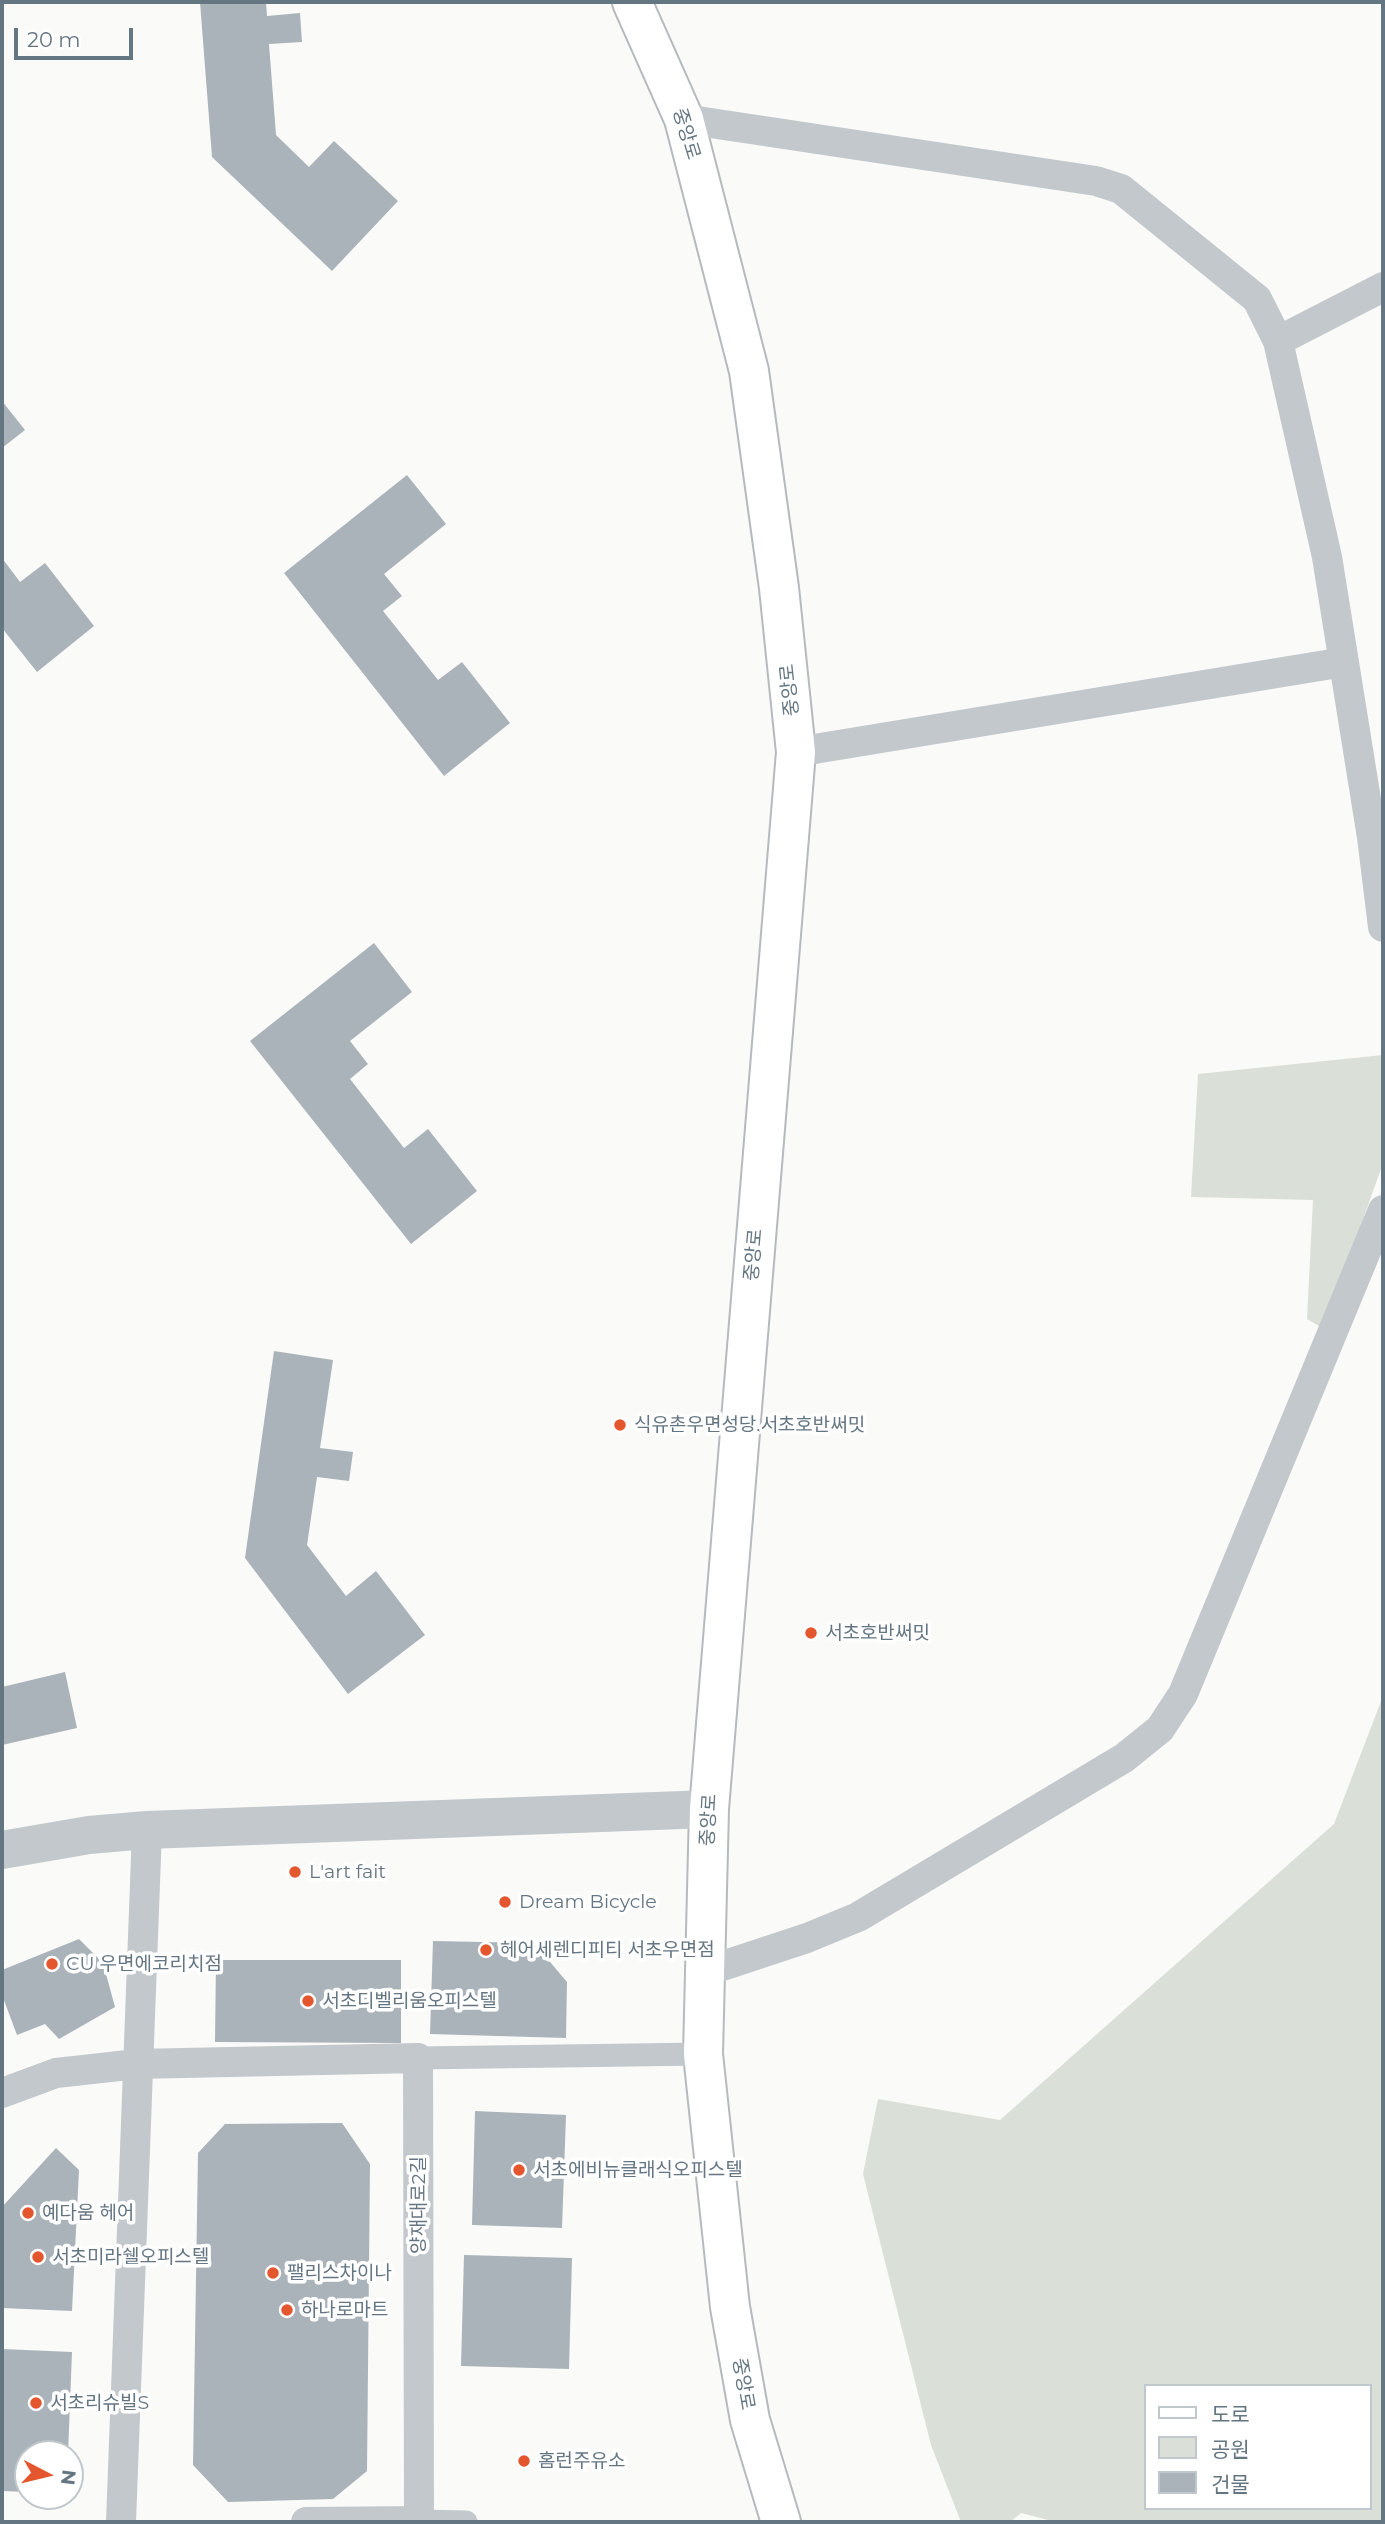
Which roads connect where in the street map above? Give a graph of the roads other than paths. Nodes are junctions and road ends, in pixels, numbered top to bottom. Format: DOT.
graph roads {
  1 [pos="632,2"];
  2 [pos="684,119"];
  3 [pos="1383,288"];
  4 [pos="1278,341"];
  5 [pos="1344,662"];
  6 [pos="796,752"];
  7 [pos="1383,927"];
  8 [pos="1383,1210"];
  9 [pos="709,1810"];
  10 [pos="147,1830"];
  11 [pos="2,1850"];
  12 [pos="704,1972"];
  13 [pos="703,2054"];
  14 [pos="418,2058"];
  15 [pos="137,2064"];
  16 [pos="2,2093"];
  17 [pos="419,2521"];
  18 [pos="121,2522"];
  19 [pos="306,2522"];
  20 [pos="466,2522"];
  21 [pos="781,2522"];
  1 -- 2 [label="main road, 중앙로"];
  2 -- 4 [label="street"];
  2 -- 6 [label="main road, 중앙로"];
  3 -- 4 [label="street"];
  4 -- 5 [label="street"];
  5 -- 6 [label="street"];
  5 -- 7 [label="street"];
  6 -- 9 [label="main road, 중앙로"];
  8 -- 12 [label="street"];
  9 -- 10 [label="street"];
  9 -- 12 [label="main road, 중앙로"];
  10 -- 11 [label="street"];
  10 -- 15 [label="street"];
  12 -- 13 [label="main road, 중앙로"];
  13 -- 14 [label="street"];
  13 -- 21 [label="main road, 중앙로"];
  14 -- 15 [label="street"];
  14 -- 17 [label="street, 양재대로2길"];
  15 -- 16 [label="street"];
  15 -- 18 [label="street"];
  17 -- 19 [label="street"];
  17 -- 20 [label="street"];
}
